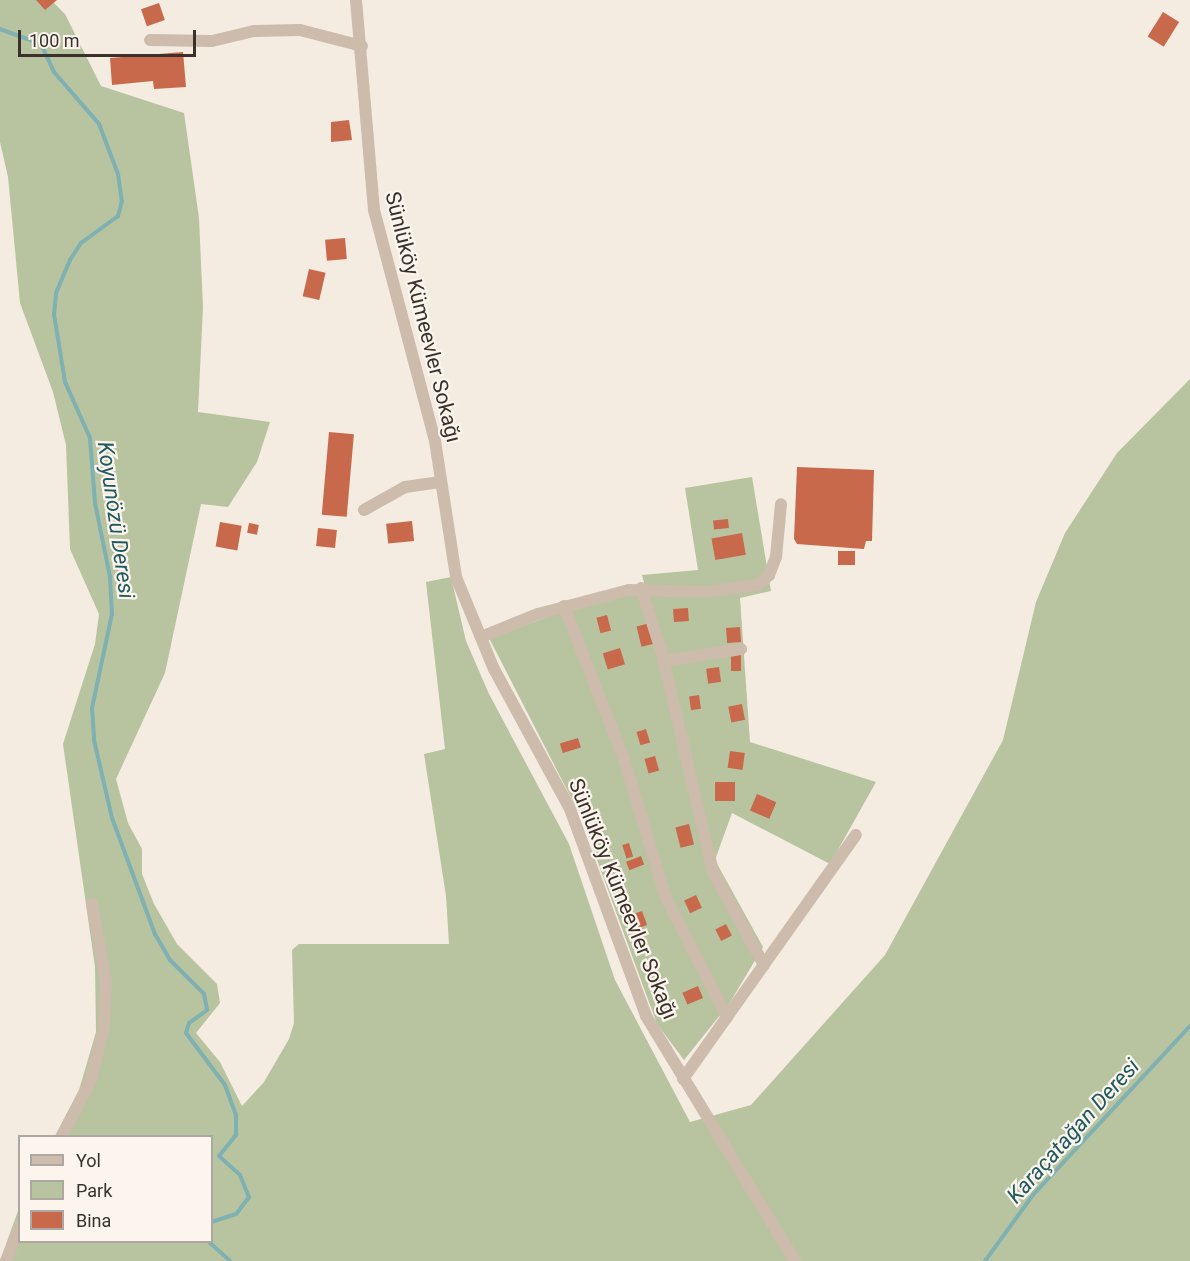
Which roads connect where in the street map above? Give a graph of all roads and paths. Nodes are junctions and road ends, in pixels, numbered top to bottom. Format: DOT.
graph roads {
  1 [pos="356,0"];
  2 [pos="150,40"];
  3 [pos="362,46"];
  4 [pos="441,483"];
  5 [pos="781,504"];
  6 [pos="363,510"];
  7 [pos="641,588"];
  8 [pos="564,606"];
  9 [pos="481,637"];
  10 [pos="741,649"];
  11 [pos="663,661"];
  12 [pos="856,835"];
  13 [pos="92,904"];
  14 [pos="764,965"];
  15 [pos="727,1017"];
  16 [pos="683,1079"];
  17 [pos="63,1135"];
  18 [pos="18,1231"];
  19 [pos="6,1261"];
  20 [pos="795,1261"];
  1 -- 3 [label="street, Sünlüköy Kümeevler Sokağı"];
  2 -- 3 [label="street"];
  3 -- 4 [label="street, Sünlüköy Kümeevler Sokağı"];
  4 -- 6 [label="street"];
  4 -- 9 [label="street, Sünlüköy Kümeevler Sokağı"];
  5 -- 7 [label="street"];
  7 -- 8 [label="street"];
  7 -- 11 [label="street"];
  8 -- 9 [label="street"];
  8 -- 15 [label="street, Sünlüköy Kümeevler Sokağı"];
  9 -- 16 [label="street, Sünlüköy Kümeevler Sokağı"];
  10 -- 11 [label="street"];
  11 -- 14 [label="street"];
  12 -- 14 [label="street"];
  13 -- 17 [label="street"];
  14 -- 15 [label="street"];
  15 -- 16 [label="street"];
  16 -- 20 [label="street, Sünlüköy Kümeevler Sokağı"];
  18 -- 19 [label="street"];
}
